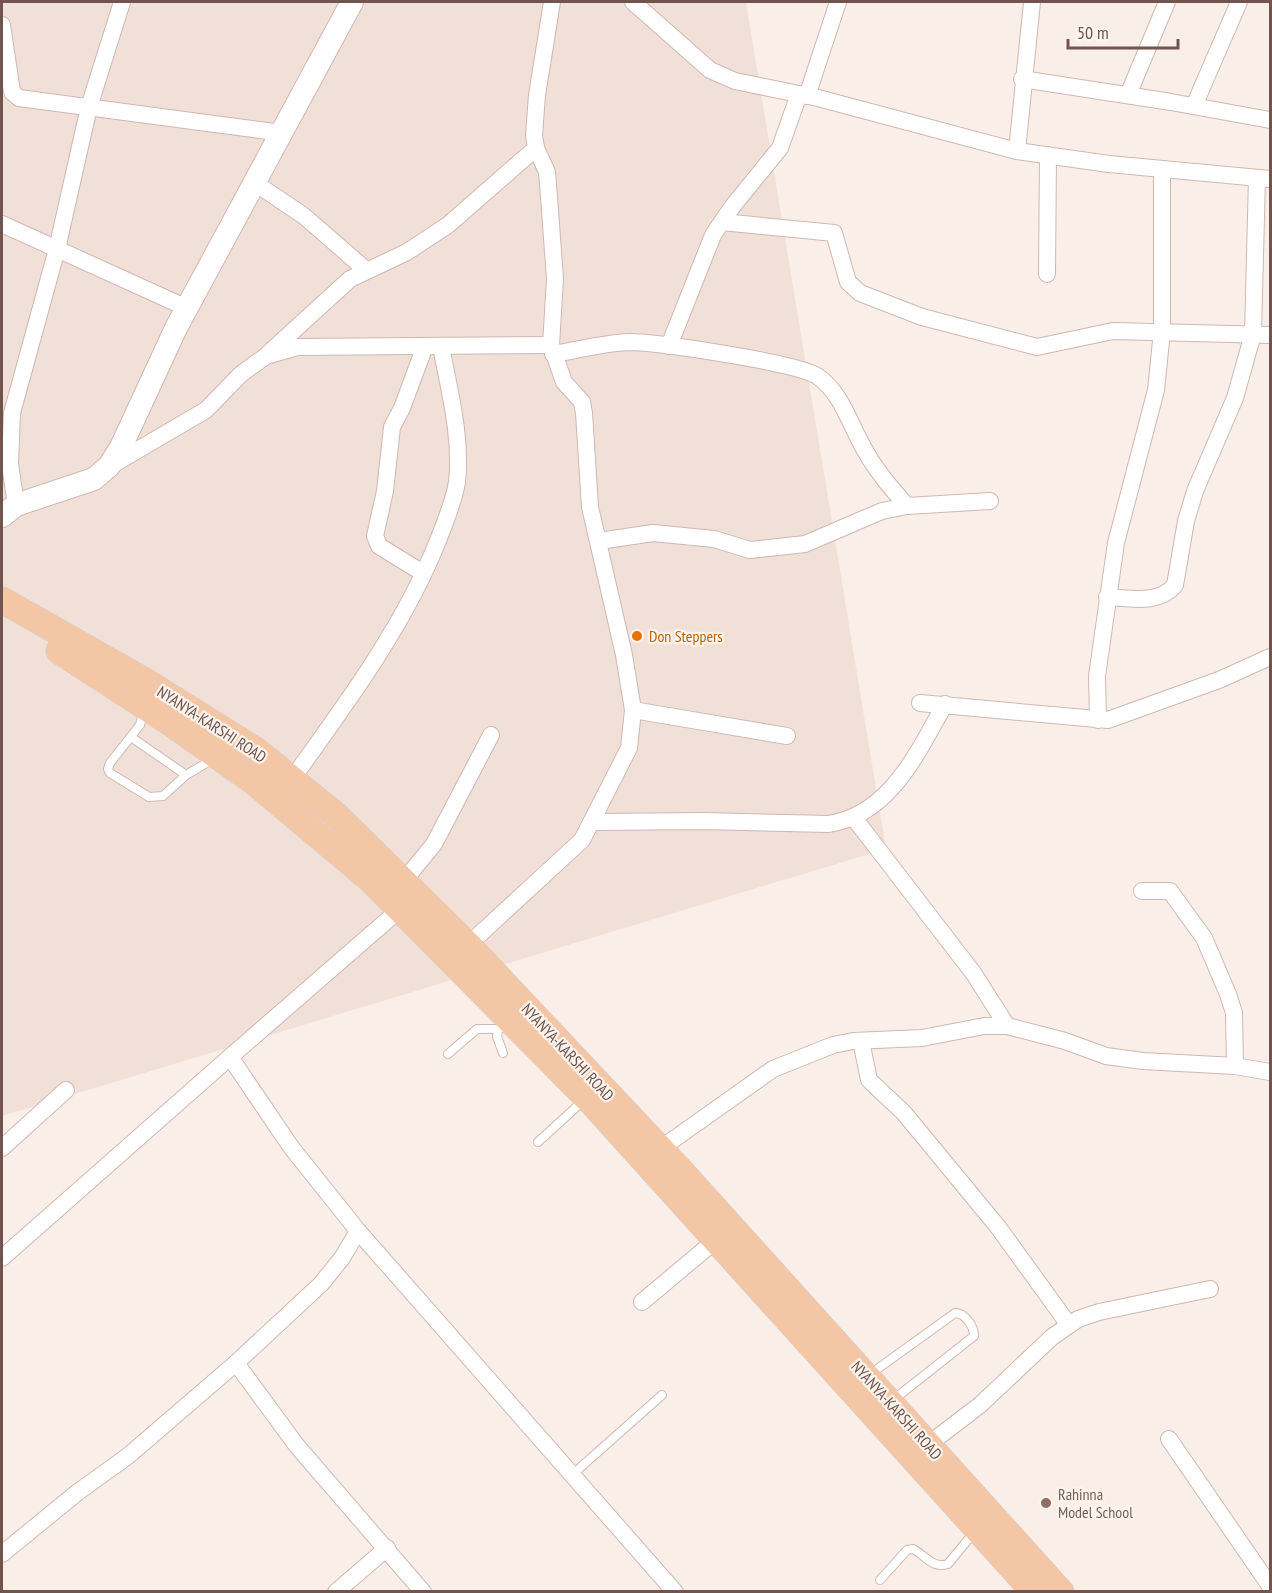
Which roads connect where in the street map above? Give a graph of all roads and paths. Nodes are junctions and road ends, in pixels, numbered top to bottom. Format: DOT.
graph roads {
  1 [pos="122,2"];
  2 [pos="352,2"];
  3 [pos="552,2"];
  4 [pos="633,2"];
  5 [pos="838,2"];
  6 [pos="1032,2"];
  7 [pos="1167,2"];
  8 [pos="1239,2"];
  9 [pos="2,25"];
  10 [pos="1022,79"];
  11 [pos="803,95"];
  12 [pos="1128,95"];
  13 [pos="1194,106"];
  14 [pos="89,107"];
  15 [pos="1270,120"];
  16 [pos="282,133"];
  17 [pos="536,148"];
  18 [pos="1017,151"];
  19 [pos="1048,156"];
  20 [pos="1162,169"];
  21 [pos="1264,178"];
  22 [pos="255,183"];
  23 [pos="722,222"];
  24 [pos="2,224"];
  25 [pos="57,249"];
  26 [pos="366,270"];
  27 [pos="1047,274"];
  28 [pos="187,308"];
  29 [pos="1162,330"];
  30 [pos="1252,334"];
  31 [pos="1270,335"];
  32 [pos="433,346"];
  33 [pos="669,346"];
  34 [pos="552,350"];
  35 [pos="266,356"];
  36 [pos="109,466"];
  37 [pos="990,501"];
  38 [pos="908,506"];
  39 [pos="9,511"];
  40 [pos="599,541"];
  41 [pos="423,573"];
  42 [pos="1107,597"];
  43 [pos="2,600"];
  44 [pos="2,618"];
  45 [pos="1270,657"];
  46 [pos="920,703"];
  47 [pos="945,704"];
  48 [pos="144,706"];
  49 [pos="633,710"];
  50 [pos="1098,720"];
  51 [pos="491,735"];
  52 [pos="131,736"];
  53 [pos="787,736"];
  54 [pos="218,756"];
  55 [pos="186,775"];
  56 [pos="292,779"];
  57 [pos="854,818"];
  58 [pos="592,822"];
  59 [pos="402,883"];
  60 [pos="1142,891"];
  61 [pos="399,910"];
  62 [pos="468,945"];
  63 [pos="505,1026"];
  64 [pos="1007,1026"];
  65 [pos="861,1041"];
  66 [pos="503,1053"];
  67 [pos="448,1054"];
  68 [pos="230,1057"];
  69 [pos="1235,1066"];
  70 [pos="1270,1072"];
  71 [pos="586,1089"];
  72 [pos="66,1090"];
  73 [pos="538,1142"];
  74 [pos="2,1148"];
  75 [pos="660,1149"];
  76 [pos="358,1231"];
  77 [pos="716,1240"];
  78 [pos="2,1258"];
  79 [pos="1210,1289"];
  80 [pos="642,1302"];
  81 [pos="1069,1325"];
  82 [pos="236,1363"];
  83 [pos="866,1377"];
  84 [pos="662,1395"];
  85 [pos="890,1402"];
  86 [pos="1170,1439"];
  87 [pos="928,1444"];
  88 [pos="573,1474"];
  89 [pos="977,1528"];
  90 [pos="387,1548"];
  91 [pos="2,1554"];
  92 [pos="880,1580"];
  93 [pos="1270,1586"];
  94 [pos="336,1592"];
  95 [pos="423,1592"];
  96 [pos="675,1592"];
  97 [pos="1034,1592"];
  98 [pos="1061,1592"];
  1 -- 14 [label="street"];
  2 -- 16 [label="street"];
  3 -- 17 [label="street"];
  4 -- 11 [label="street"];
  5 -- 11 [label="street"];
  6 -- 10 [label="street"];
  7 -- 12 [label="street"];
  8 -- 13 [label="street"];
  9 -- 14 [label="street"];
  10 -- 12 [label="street"];
  10 -- 18 [label="street"];
  11 -- 18 [label="street"];
  11 -- 23 [label="street"];
  12 -- 13 [label="street"];
  13 -- 15 [label="street"];
  14 -- 16 [label="street"];
  14 -- 25 [label="street"];
  16 -- 22 [label="street"];
  17 -- 26 [label="street"];
  17 -- 34 [label="street"];
  18 -- 19 [label="street"];
  19 -- 20 [label="street"];
  19 -- 27 [label="street"];
  20 -- 21 [label="street"];
  20 -- 29 [label="street"];
  21 -- 30 [label="street"];
  22 -- 26 [label="street"];
  22 -- 28 [label="street"];
  23 -- 29 [label="street"];
  23 -- 33 [label="street"];
  24 -- 25 [label="street"];
  25 -- 28 [label="street"];
  25 -- 39 [label="street"];
  26 -- 35 [label="street"];
  28 -- 36 [label="street"];
  29 -- 30 [label="street"];
  29 -- 42 [label="street"];
  30 -- 31 [label="street"];
  30 -- 42 [label="street"];
  32 -- 34 [label="street"];
  32 -- 35 [label="street"];
  32 -- 41 [label="street"];
  32 -- 41 [label="street"];
  33 -- 34 [label="street"];
  33 -- 38 [label="street"];
  34 -- 40 [label="street"];
  35 -- 36 [label="street"];
  36 -- 39 [label="street"];
  37 -- 38 [label="street"];
  38 -- 40 [label="street"];
  40 -- 49 [label="street"];
  41 -- 56 [label="street"];
  42 -- 50 [label="street"];
  43 -- 56 [label="main road, NYANYA-KARSHI ROAD"];
  44 -- 48 [label="main road, NYANYA-KARSHI ROAD"];
  45 -- 50 [label="street"];
  46 -- 47 [label="street"];
  47 -- 50 [label="street"];
  47 -- 57 [label="street"];
  48 -- 52 [label="lane"];
  48 -- 54 [label="main road, NYANYA-KARSHI ROAD"];
  49 -- 53 [label="street"];
  49 -- 58 [label="street"];
  51 -- 59 [label="street"];
  52 -- 55 [label="lane"];
  52 -- 55 [label="lane"];
  54 -- 55 [label="lane"];
  54 -- 61 [label="main road, NYANYA-KARSHI ROAD"];
  56 -- 59 [label="main road, NYANYA-KARSHI ROAD"];
  57 -- 58 [label="street"];
  57 -- 64 [label="street"];
  58 -- 62 [label="street"];
  59 -- 62 [label="main road, NYANYA-KARSHI ROAD"];
  60 -- 69 [label="street"];
  61 -- 63 [label="main road, NYANYA-KARSHI ROAD"];
  61 -- 68 [label="street"];
  62 -- 71 [label="main road, NYANYA-KARSHI ROAD"];
  63 -- 66 [label="lane"];
  63 -- 67 [label="lane"];
  63 -- 71 [label="main road, NYANYA-KARSHI ROAD"];
  64 -- 65 [label="street"];
  64 -- 69 [label="street"];
  65 -- 75 [label="street"];
  65 -- 81 [label="street"];
  68 -- 76 [label="street"];
  68 -- 78 [label="street"];
  69 -- 70 [label="street"];
  71 -- 73 [label="lane"];
  71 -- 75 [label="main road, NYANYA-KARSHI ROAD"];
  71 -- 77 [label="main road, NYANYA-KARSHI ROAD"];
  72 -- 74 [label="street"];
  75 -- 83 [label="main road, NYANYA-KARSHI ROAD"];
  76 -- 82 [label="street"];
  76 -- 88 [label="street"];
  77 -- 80 [label="street"];
  77 -- 89 [label="main road, NYANYA-KARSHI ROAD"];
  79 -- 81 [label="street"];
  81 -- 87 [label="street"];
  82 -- 90 [label="street"];
  82 -- 91 [label="street"];
  83 -- 85 [label="main road, NYANYA-KARSHI ROAD"];
  83 -- 85 [label="lane"];
  84 -- 88 [label="lane"];
  85 -- 87 [label="main road, NYANYA-KARSHI ROAD"];
  86 -- 93 [label="street"];
  87 -- 98 [label="main road, NYANYA-KARSHI ROAD"];
  88 -- 96 [label="street"];
  89 -- 92 [label="lane"];
  89 -- 97 [label="main road, NYANYA-KARSHI ROAD"];
  90 -- 94 [label="street"];
  90 -- 95 [label="street"];
}
